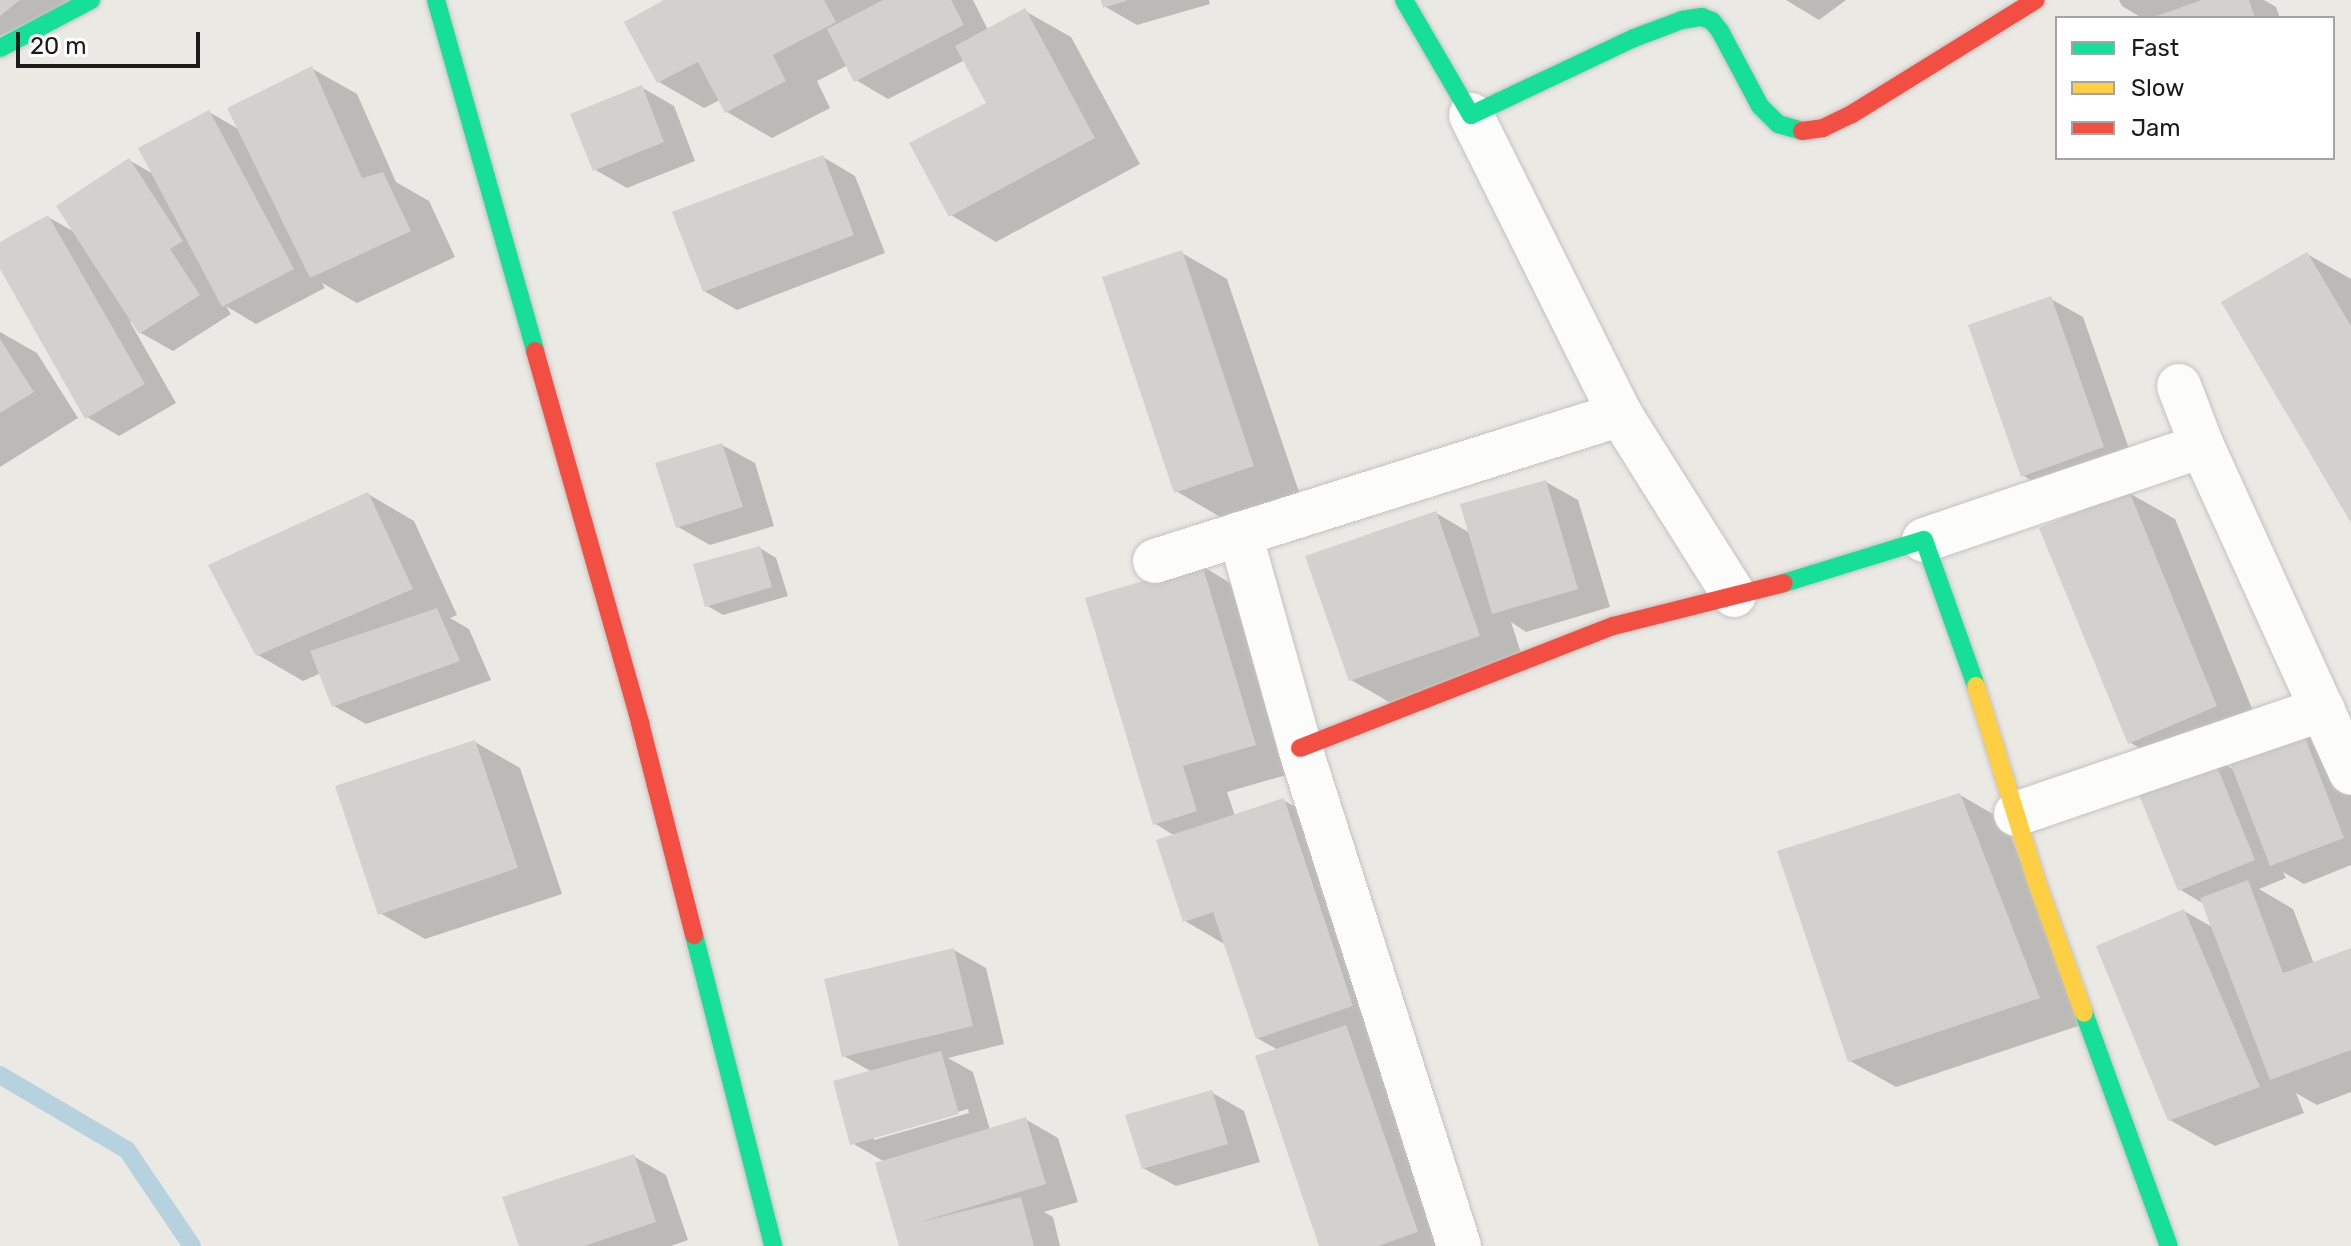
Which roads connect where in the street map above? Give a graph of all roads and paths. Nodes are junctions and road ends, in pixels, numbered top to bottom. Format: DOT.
graph roads {
  1 [pos="91,0"];
  2 [pos="436,0"];
  3 [pos="1404,0"];
  4 [pos="2036,0"];
  5 [pos="0,48"];
  6 [pos="1471,115"];
  7 [pos="2179,386"];
  8 [pos="1620,414"];
  9 [pos="2202,446"];
  10 [pos="1240,534"];
  11 [pos="1924,540"];
  12 [pos="1155,561"];
  13 [pos="1734,595"];
  14 [pos="2322,709"];
  15 [pos="1300,748"];
  16 [pos="2351,773"];
  17 [pos="2016,814"];
  18 [pos="773,1246"];
  19 [pos="1459,1246"];
  20 [pos="2169,1246"];
  1 -- 5 [label="main road"];
  2 -- 18 [label="main road"];
  3 -- 6 [label="main road"];
  4 -- 6 [label="main road"];
  6 -- 8 [label="street"];
  7 -- 9 [label="street"];
  8 -- 10 [label="street"];
  8 -- 13 [label="street"];
  9 -- 11 [label="street"];
  9 -- 14 [label="street"];
  10 -- 12 [label="street"];
  10 -- 15 [label="street"];
  11 -- 13 [label="main road"];
  11 -- 17 [label="main road"];
  13 -- 15 [label="main road"];
  14 -- 16 [label="street"];
  14 -- 17 [label="street"];
  15 -- 19 [label="street"];
  17 -- 20 [label="main road"];
}
